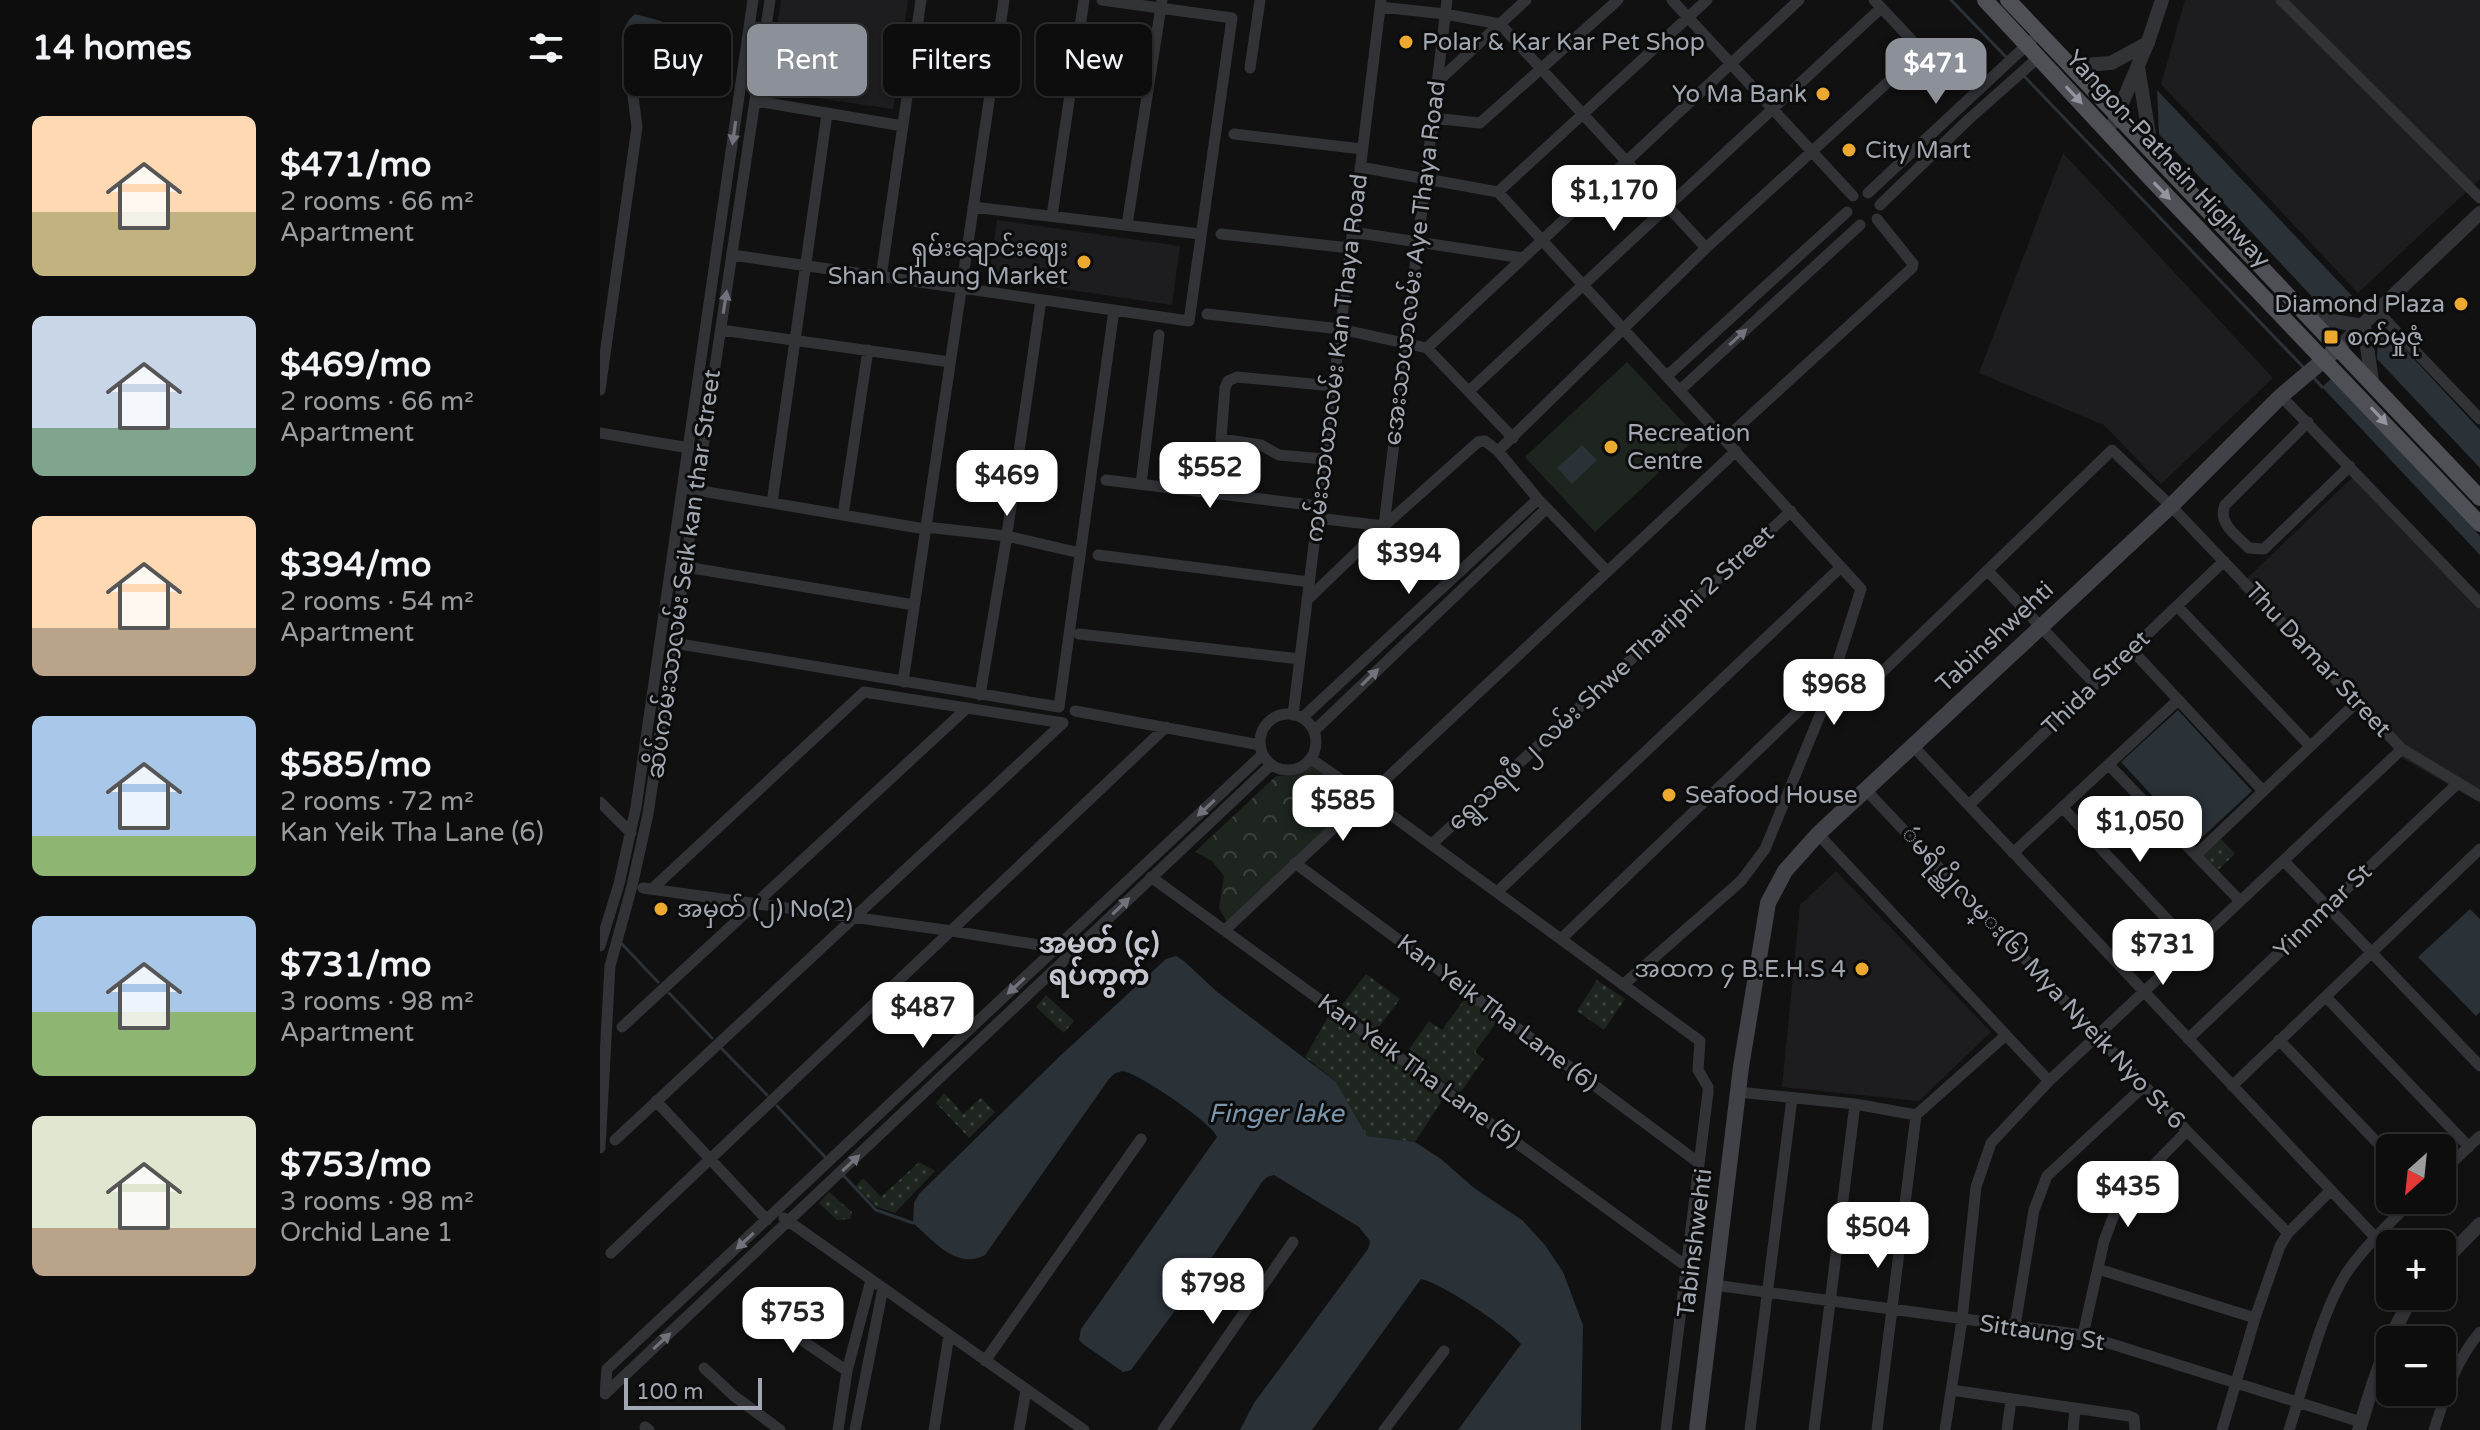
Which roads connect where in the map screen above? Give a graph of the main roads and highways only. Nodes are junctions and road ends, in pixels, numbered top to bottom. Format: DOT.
graph roads {
  1 [pos="1985,0"];
  2 [pos="2008,0"];
  3 [pos="2035,45"];
  4 [pos="2339,347"];
  5 [pos="2314,369"];
  6 [pos="2480,498"];
  7 [pos="2480,524"];
  8 [pos="1697,1430"];
  1 -- 3 [label="main road, Yangon-Pathein Highway"];
  2 -- 3 [label="main road, Yangon-Pathein Highway"];
  3 -- 4 [label="main road, Yangon-Pathein Highway"];
  3 -- 5 [label="main road, Yangon-Pathein Highway, one-way"];
  4 -- 5 [label="main road, Tabinshwehti"];
  4 -- 6 [label="main road, Yangon-Pathein Highway"];
  5 -- 7 [label="main road, Yangon-Pathein Highway, one-way"];
  5 -- 8 [label="main road, Tabinshwehti"];
}
